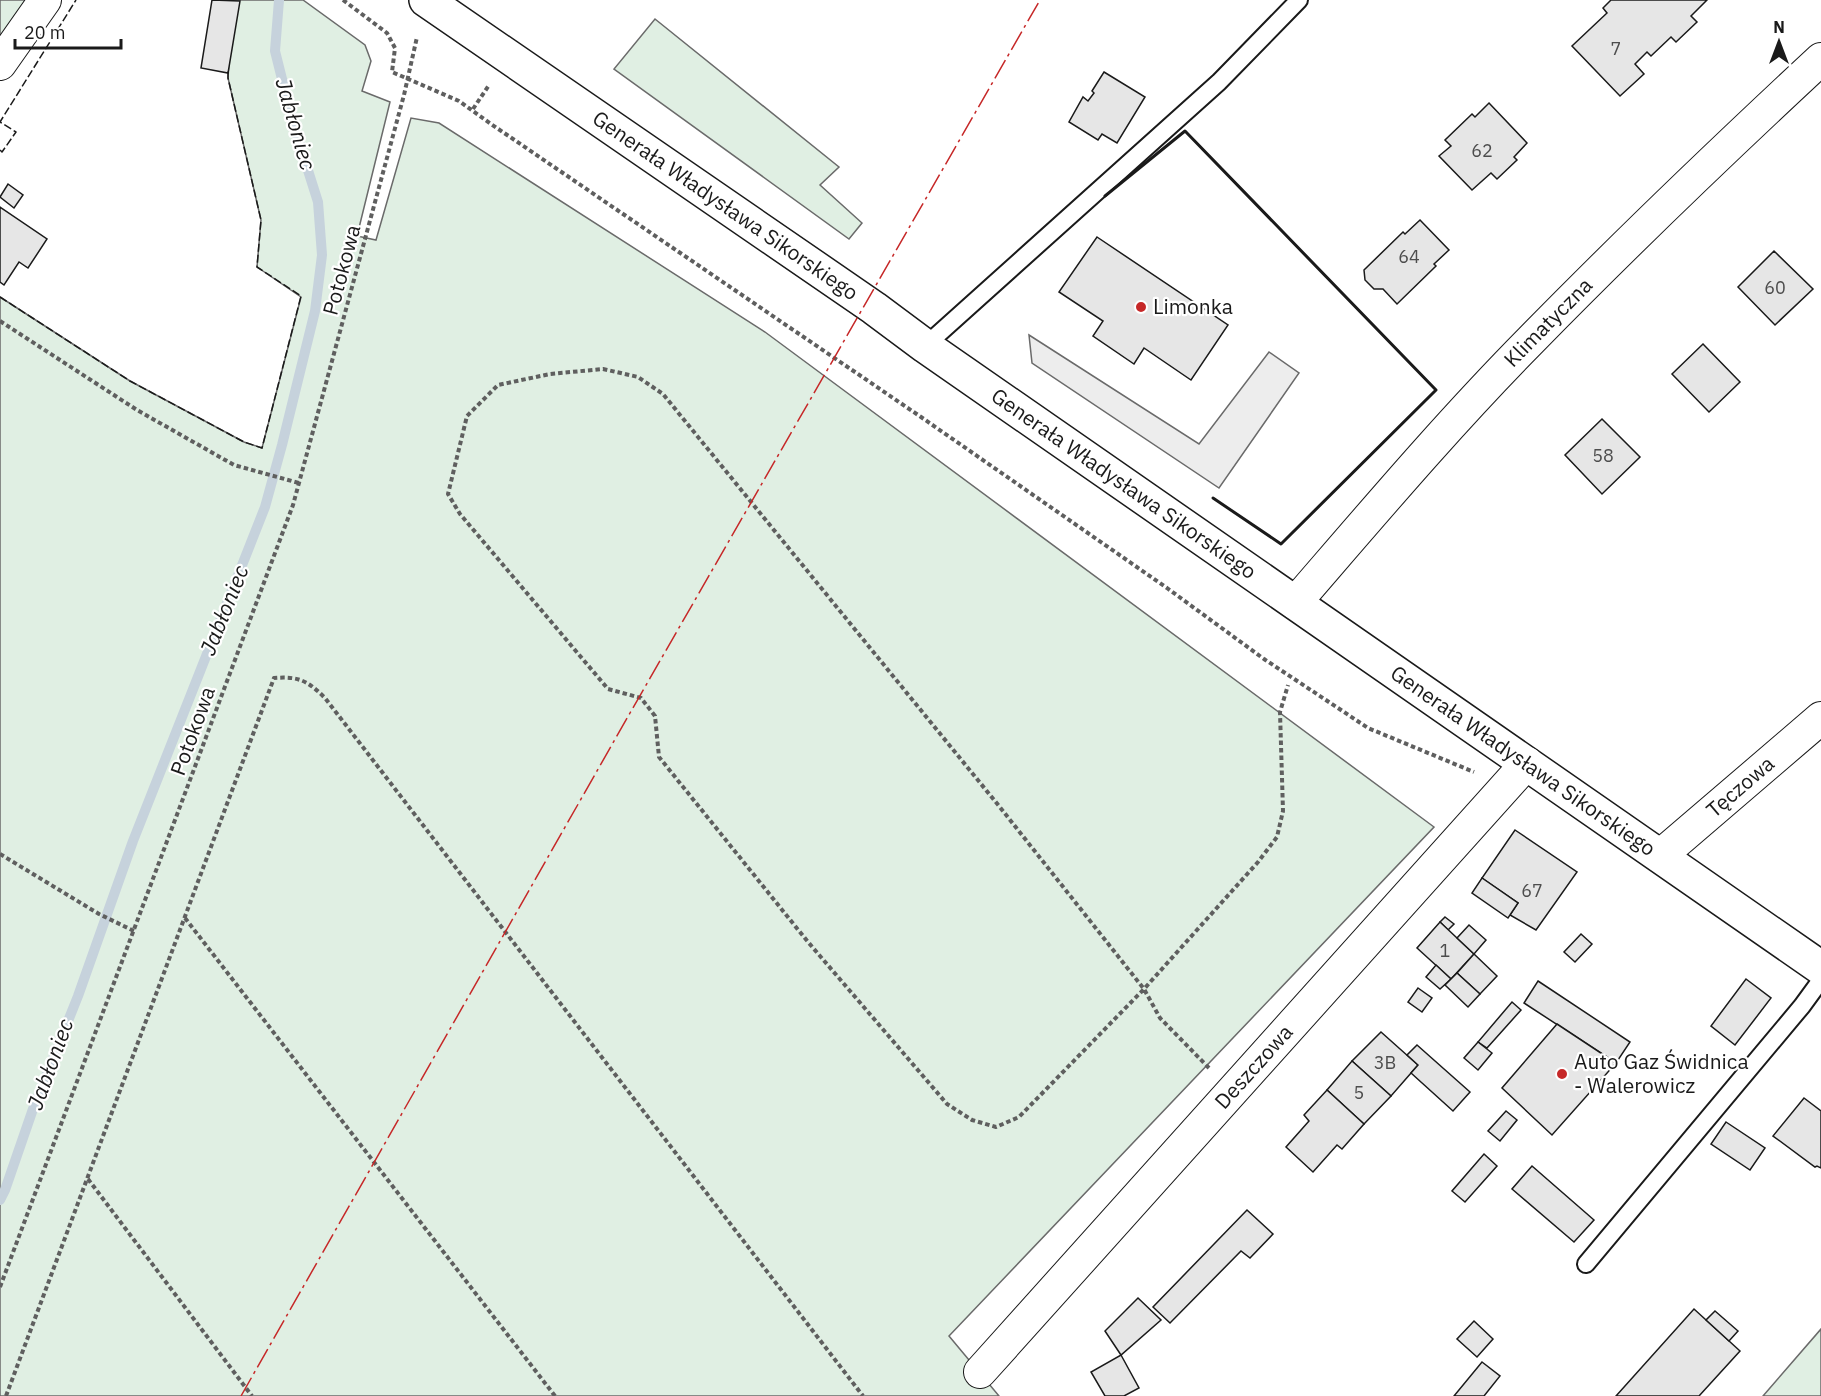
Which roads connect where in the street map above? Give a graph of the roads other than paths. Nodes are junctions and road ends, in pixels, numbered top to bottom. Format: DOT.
graph roads {
  1 [pos="45,0"];
  2 [pos="426,0"];
  3 [pos="1299,0"];
  4 [pos="1821,59"];
  5 [pos="0,64"];
  6 [pos="925,346"];
  7 [pos="1295,603"];
  8 [pos="1821,717"];
  9 [pos="1527,764"];
  10 [pos="1670,848"];
  11 [pos="1821,968"];
  12 [pos="1821,980"];
  13 [pos="1586,1264"];
  14 [pos="980,1372"];
  1 -- 5 [label="street"];
  2 -- 6 [label="street, Generała Władysława Sikorskiego"];
  3 -- 6 [label="lane"];
  4 -- 7 [label="street, Klimatyczna"];
  6 -- 7 [label="street, Generała Władysława Sikorskiego"];
  7 -- 9 [label="street, Generała Władysława Sikorskiego"];
  8 -- 10 [label="street, Tęczowa"];
  9 -- 10 [label="street, Generała Władysława Sikorskiego"];
  9 -- 14 [label="street, Deszczowa"];
  10 -- 11 [label="street, Generała Władysława Sikorskiego"];
  12 -- 13 [label="lane"];
}
